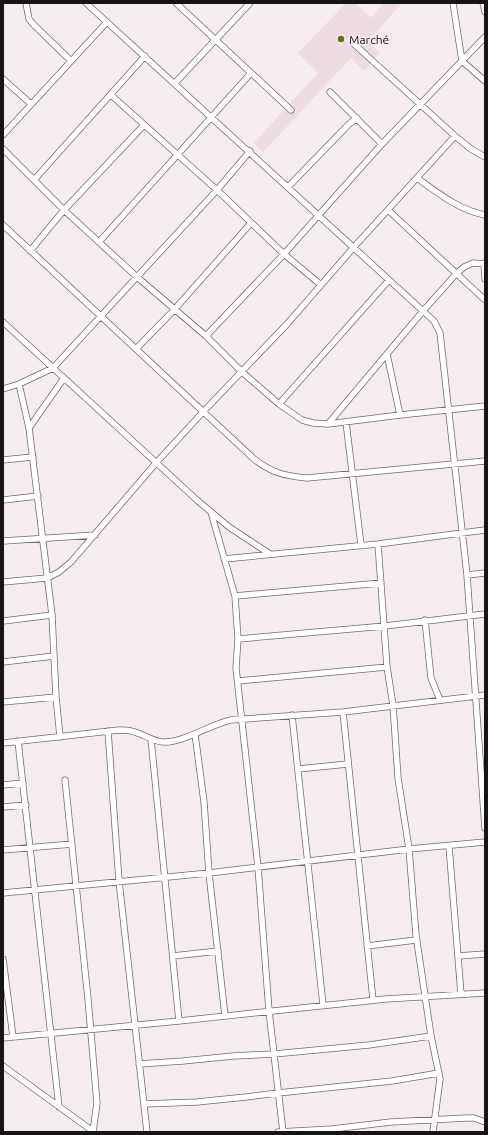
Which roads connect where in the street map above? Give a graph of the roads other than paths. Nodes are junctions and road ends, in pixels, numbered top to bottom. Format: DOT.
graph roads {
  1 [pos="26,3"];
  2 [pos="86,3"];
  3 [pos="176,3"];
  4 [pos="453,3"];
  5 [pos="483,3"];
  6 [pos="248,4"];
  7 [pos="485,12"];
  8 [pos="107,22"];
  9 [pos="485,37"];
  10 [pos="216,40"];
  11 [pos="354,44"];
  12 [pos="145,56"];
  13 [pos="71,61"];
  14 [pos="462,61"];
  15 [pos="252,73"];
  16 [pos="3,78"];
  17 [pos="485,81"];
  18 [pos="175,83"];
  19 [pos="330,92"];
  20 [pos="111,94"];
  21 [pos="31,104"];
  22 [pos="420,104"];
  23 [pos="291,110"];
  24 [pos="212,117"];
  25 [pos="357,118"];
  26 [pos="144,125"];
  27 [pos="3,135"];
  28 [pos="455,136"];
  29 [pos="382,144"];
  30 [pos="3,149"];
  31 [pos="250,151"];
  32 [pos="178,155"];
  33 [pos="485,157"];
  34 [pos="417,178"];
  35 [pos="34,180"];
  36 [pos="288,187"];
  37 [pos="217,190"];
  38 [pos="64,210"];
  39 [pos="388,210"];
  40 [pos="319,215"];
  41 [pos="485,216"];
  42 [pos="251,223"];
  43 [pos="3,226"];
  44 [pos="99,242"];
  45 [pos="354,247"];
  46 [pos="30,250"];
  47 [pos="284,254"];
  48 [pos="484,264"];
  49 [pos="456,274"];
  50 [pos="137,277"];
  51 [pos="485,279"];
  52 [pos="389,280"];
  53 [pos="320,285"];
  54 [pos="485,300"];
  55 [pos="174,310"];
  56 [pos="423,311"];
  57 [pos="100,316"];
  58 [pos="3,322"];
  59 [pos="206,336"];
  60 [pos="136,349"];
  61 [pos="387,354"];
  62 [pos="53,368"];
  63 [pos="242,372"];
  64 [pos="64,378"];
  65 [pos="19,384"];
  66 [pos="3,389"];
  67 [pos="279,404"];
  68 [pos="485,406"];
  69 [pos="449,409"];
  70 [pos="203,412"];
  71 [pos="400,415"];
  72 [pos="346,422"];
  73 [pos="328,424"];
  74 [pos="29,428"];
  75 [pos="33,457"];
  76 [pos="3,460"];
  77 [pos="485,461"];
  78 [pos="156,463"];
  79 [pos="455,464"];
  80 [pos="352,474"];
  81 [pos="38,496"];
  82 [pos="3,500"];
  83 [pos="211,512"];
  84 [pos="485,530"];
  85 [pos="462,532"];
  86 [pos="95,535"];
  87 [pos="43,537"];
  88 [pos="3,541"];
  89 [pos="378,544"];
  90 [pos="361,545"];
  91 [pos="270,554"];
  92 [pos="224,559"];
  93 [pos="485,573"];
  94 [pos="467,575"];
  95 [pos="47,578"];
  96 [pos="3,582"];
  97 [pos="381,583"];
  98 [pos="236,596"];
  99 [pos="485,614"];
  100 [pos="52,615"];
  101 [pos="469,615"];
  102 [pos="425,620"];
  103 [pos="3,621"];
  104 [pos="385,626"];
  105 [pos="238,640"];
  106 [pos="54,656"];
  107 [pos="3,662"];
  108 [pos="387,666"];
  109 [pos="238,681"];
  110 [pos="485,695"];
  111 [pos="475,696"];
  112 [pos="56,698"];
  113 [pos="440,700"];
  114 [pos="3,702"];
  115 [pos="393,705"];
  116 [pos="343,712"];
  117 [pos="292,716"];
  118 [pos="243,719"];
  119 [pos="108,731"];
  120 [pos="195,734"];
  121 [pos="60,737"];
  122 [pos="150,739"];
  123 [pos="18,741"];
  124 [pos="3,743"];
  125 [pos="348,764"];
  126 [pos="298,769"];
  127 [pos="65,780"];
  128 [pos="23,783"];
  129 [pos="3,785"];
  130 [pos="26,805"];
  131 [pos="3,807"];
  132 [pos="485,828"];
  133 [pos="485,842"];
  134 [pos="72,844"];
  135 [pos="449,846"];
  136 [pos="30,847"];
  137 [pos="409,849"];
  138 [pos="3,850"];
  139 [pos="359,855"];
  140 [pos="307,862"];
  141 [pos="258,867"];
  142 [pos="209,873"];
  143 [pos="165,877"];
  144 [pos="119,881"];
  145 [pos="76,886"];
  146 [pos="35,890"];
  147 [pos="3,893"];
  148 [pos="416,940"];
  149 [pos="368,946"];
  150 [pos="218,951"];
  151 [pos="485,954"];
  152 [pos="173,956"];
  153 [pos="458,956"];
  154 [pos="3,959"];
  155 [pos="485,992"];
  156 [pos="461,994"];
  157 [pos="425,996"];
  158 [pos="373,1000"];
  159 [pos="323,1005"];
  160 [pos="269,1011"];
  161 [pos="225,1016"];
  162 [pos="179,1021"];
  163 [pos="135,1025"];
  164 [pos="90,1029"];
  165 [pos="51,1033"];
  166 [pos="431,1036"];
  167 [pos="13,1037"];
  168 [pos="3,1038"];
  169 [pos="274,1054"];
  170 [pos="139,1064"];
  171 [pos="3,1066"];
  172 [pos="439,1073"];
  173 [pos="278,1093"];
  174 [pos="144,1104"];
  175 [pos="59,1107"];
  176 [pos="435,1120"];
  177 [pos="485,1122"];
  178 [pos="93,1132"];
  179 [pos="147,1132"];
  180 [pos="281,1132"];
  181 [pos="433,1132"];
  1 -- 13 [label="street"];
  2 -- 8 [label="street"];
  3 -- 10 [label="street"];
  4 -- 14 [label="street"];
  5 -- 7 [label="street"];
  6 -- 10 [label="street"];
  8 -- 12 [label="street"];
  8 -- 13 [label="street"];
  9 -- 14 [label="street"];
  10 -- 15 [label="street"];
  10 -- 18 [label="street"];
  11 -- 22 [label="street"];
  12 -- 18 [label="street"];
  12 -- 20 [label="street"];
  13 -- 21 [label="street"];
  14 -- 17 [label="street"];
  14 -- 22 [label="street"];
  15 -- 23 [label="street"];
  15 -- 24 [label="street"];
  16 -- 21 [label="street"];
  18 -- 24 [label="street"];
  19 -- 25 [label="street"];
  20 -- 26 [label="street"];
  20 -- 35 [label="street"];
  21 -- 27 [label="street"];
  22 -- 28 [label="street"];
  22 -- 29 [label="street"];
  24 -- 31 [label="street"];
  24 -- 32 [label="street"];
  25 -- 29 [label="street"];
  25 -- 36 [label="street"];
  26 -- 32 [label="street"];
  26 -- 38 [label="street"];
  28 -- 33 [label="street"];
  28 -- 34 [label="street"];
  29 -- 40 [label="street"];
  30 -- 35 [label="street"];
  31 -- 36 [label="street"];
  31 -- 37 [label="street"];
  32 -- 37 [label="street"];
  32 -- 44 [label="street"];
  34 -- 39 [label="street"];
  34 -- 41 [label="street"];
  35 -- 38 [label="street"];
  36 -- 40 [label="street"];
  37 -- 42 [label="street"];
  37 -- 50 [label="street"];
  38 -- 44 [label="street"];
  38 -- 46 [label="street"];
  39 -- 45 [label="street"];
  39 -- 49 [label="street"];
  40 -- 45 [label="street"];
  40 -- 47 [label="street"];
  42 -- 47 [label="street"];
  42 -- 55 [label="street"];
  43 -- 46 [label="street"];
  44 -- 50 [label="street"];
  45 -- 52 [label="street"];
  45 -- 53 [label="street"];
  46 -- 57 [label="street"];
  47 -- 53 [label="street"];
  47 -- 59 [label="street"];
  48 -- 49 [label="street"];
  48 -- 51 [label="street"];
  49 -- 54 [label="street"];
  49 -- 56 [label="street"];
  50 -- 55 [label="street"];
  50 -- 57 [label="street"];
  52 -- 56 [label="street"];
  52 -- 67 [label="street"];
  53 -- 63 [label="street"];
  55 -- 59 [label="street"];
  55 -- 60 [label="street"];
  56 -- 61 [label="street"];
  56 -- 69 [label="street"];
  57 -- 60 [label="street"];
  57 -- 62 [label="street"];
  58 -- 62 [label="street"];
  59 -- 63 [label="street"];
  60 -- 70 [label="street"];
  61 -- 71 [label="street"];
  61 -- 73 [label="street"];
  62 -- 64 [label="street"];
  62 -- 65 [label="street"];
  63 -- 67 [label="street"];
  63 -- 70 [label="street"];
  64 -- 74 [label="street"];
  64 -- 78 [label="street"];
  65 -- 66 [label="street"];
  65 -- 74 [label="street"];
  67 -- 73 [label="street"];
  68 -- 69 [label="street"];
  69 -- 71 [label="street"];
  69 -- 79 [label="street"];
  70 -- 78 [label="street"];
  70 -- 80 [label="street"];
  71 -- 72 [label="street"];
  72 -- 73 [label="street"];
  72 -- 80 [label="street"];
  74 -- 75 [label="street"];
  75 -- 76 [label="street"];
  75 -- 81 [label="street"];
  77 -- 79 [label="street"];
  78 -- 83 [label="street"];
  78 -- 86 [label="street"];
  79 -- 80 [label="street"];
  79 -- 85 [label="street"];
  80 -- 90 [label="street"];
  81 -- 82 [label="street"];
  81 -- 87 [label="street"];
  83 -- 91 [label="street"];
  83 -- 92 [label="street"];
  84 -- 85 [label="street"];
  85 -- 89 [label="street"];
  85 -- 94 [label="street"];
  86 -- 87 [label="street"];
  86 -- 95 [label="street"];
  87 -- 88 [label="street"];
  87 -- 95 [label="street"];
  89 -- 90 [label="street"];
  89 -- 97 [label="street"];
  90 -- 91 [label="street"];
  91 -- 92 [label="street"];
  92 -- 98 [label="street"];
  93 -- 94 [label="street"];
  94 -- 101 [label="street"];
  95 -- 96 [label="street"];
  95 -- 100 [label="street"];
  97 -- 98 [label="street"];
  97 -- 104 [label="street"];
  98 -- 105 [label="street"];
  99 -- 101 [label="street"];
  100 -- 103 [label="street"];
  100 -- 106 [label="street"];
  101 -- 102 [label="street"];
  101 -- 111 [label="street"];
  102 -- 104 [label="street"];
  102 -- 113 [label="street"];
  104 -- 105 [label="street"];
  104 -- 108 [label="street"];
  105 -- 109 [label="street"];
  106 -- 107 [label="street"];
  106 -- 112 [label="street"];
  108 -- 109 [label="street"];
  108 -- 115 [label="street"];
  109 -- 118 [label="street"];
  110 -- 111 [label="street"];
  111 -- 113 [label="street"];
  111 -- 132 [label="street"];
  112 -- 114 [label="street"];
  112 -- 121 [label="street"];
  113 -- 115 [label="street"];
  115 -- 116 [label="street"];
  115 -- 137 [label="street"];
  116 -- 117 [label="street"];
  116 -- 125 [label="street"];
  117 -- 118 [label="street"];
  117 -- 126 [label="street"];
  118 -- 120 [label="street"];
  118 -- 141 [label="street"];
  119 -- 121 [label="street"];
  119 -- 122 [label="street"];
  119 -- 144 [label="street"];
  120 -- 122 [label="street"];
  120 -- 142 [label="street"];
  121 -- 123 [label="street"];
  122 -- 143 [label="street"];
  123 -- 124 [label="street"];
  123 -- 128 [label="street"];
  125 -- 126 [label="street"];
  125 -- 139 [label="street"];
  126 -- 140 [label="street"];
  127 -- 134 [label="street"];
  128 -- 129 [label="street"];
  128 -- 130 [label="street"];
  130 -- 131 [label="street"];
  130 -- 136 [label="street"];
  133 -- 135 [label="street"];
  134 -- 136 [label="street"];
  134 -- 145 [label="street"];
  135 -- 137 [label="street"];
  135 -- 153 [label="street"];
  136 -- 138 [label="street"];
  136 -- 146 [label="street"];
  137 -- 139 [label="street"];
  137 -- 148 [label="street"];
  139 -- 140 [label="street"];
  139 -- 149 [label="street"];
  140 -- 141 [label="street"];
  140 -- 159 [label="street"];
  141 -- 142 [label="street"];
  141 -- 160 [label="street"];
  142 -- 143 [label="street"];
  142 -- 150 [label="street"];
  143 -- 144 [label="street"];
  143 -- 152 [label="street"];
  144 -- 145 [label="street"];
  144 -- 163 [label="street"];
  145 -- 146 [label="street"];
  145 -- 164 [label="street"];
  146 -- 147 [label="street"];
  146 -- 165 [label="street"];
  148 -- 149 [label="street"];
  148 -- 157 [label="street"];
  149 -- 158 [label="street"];
  150 -- 152 [label="street"];
  150 -- 161 [label="street"];
  151 -- 153 [label="street"];
  152 -- 162 [label="street"];
  153 -- 156 [label="street"];
  154 -- 167 [label="street"];
  155 -- 156 [label="street"];
  156 -- 157 [label="street"];
  157 -- 158 [label="street"];
  157 -- 166 [label="street"];
  158 -- 159 [label="street"];
  159 -- 160 [label="street"];
  160 -- 161 [label="street"];
  160 -- 169 [label="street"];
  161 -- 162 [label="street"];
  162 -- 163 [label="street"];
  163 -- 164 [label="street"];
  163 -- 170 [label="street"];
  164 -- 165 [label="street"];
  164 -- 178 [label="street"];
  165 -- 167 [label="street"];
  165 -- 175 [label="street"];
  166 -- 169 [label="street"];
  166 -- 172 [label="street"];
  167 -- 168 [label="street"];
  169 -- 170 [label="street"];
  169 -- 173 [label="street"];
  170 -- 174 [label="street"];
  171 -- 175 [label="street"];
  172 -- 173 [label="street"];
  172 -- 176 [label="street"];
  173 -- 174 [label="street"];
  173 -- 180 [label="street"];
  174 -- 179 [label="street"];
  175 -- 178 [label="street"];
  176 -- 177 [label="street"];
  176 -- 180 [label="street"];
  176 -- 181 [label="street"];
}
